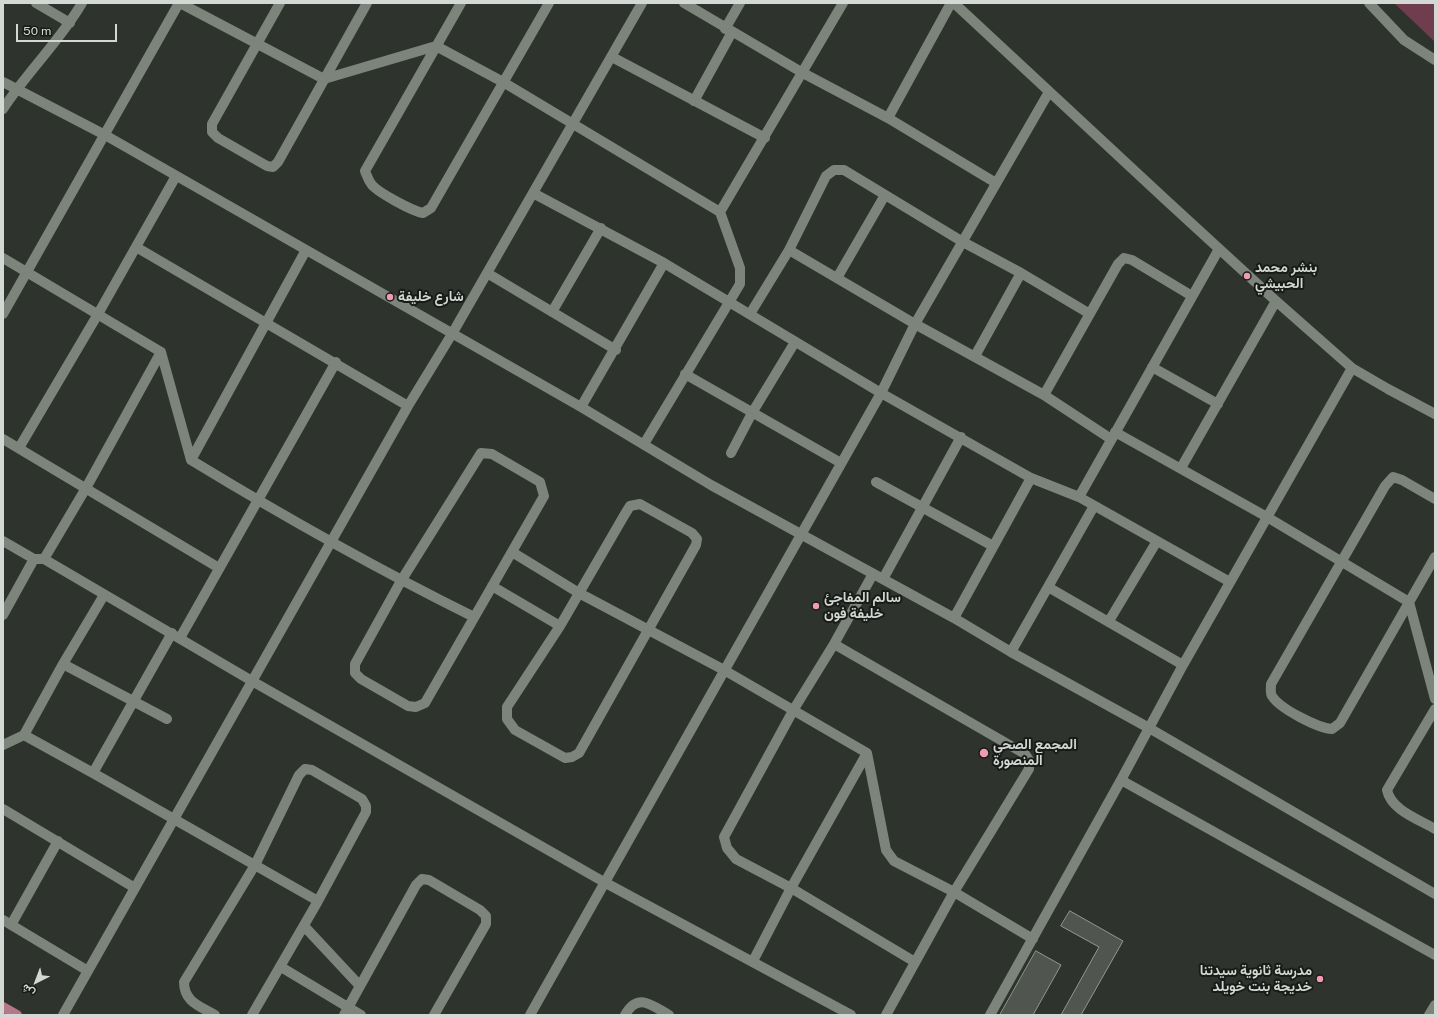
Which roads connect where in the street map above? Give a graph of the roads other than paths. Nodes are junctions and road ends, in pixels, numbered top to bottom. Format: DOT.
graph roads {
  1 [pos="36,3"];
  2 [pos="82,3"];
  3 [pos="180,3"];
  4 [pos="280,3"];
  5 [pos="367,3"];
  6 [pos="461,3"];
  7 [pos="549,3"];
  8 [pos="642,3"];
  9 [pos="684,3"];
  10 [pos="740,3"];
  11 [pos="843,3"];
  12 [pos="951,3"];
  13 [pos="954,3"];
  14 [pos="1369,3"];
  15 [pos="70,23"];
  16 [pos="729,30"];
  17 [pos="258,43"];
  18 [pos="436,46"];
  19 [pos="612,57"];
  20 [pos="1435,60"];
  21 [pos="803,73"];
  22 [pos="324,79"];
  23 [pos="3,82"];
  24 [pos="503,82"];
  25 [pos="16,90"];
  26 [pos="1049,92"];
  27 [pos="694,101"];
  28 [pos="3,109"];
  29 [pos="888,118"];
  30 [pos="572,123"];
  31 [pos="105,135"];
  32 [pos="765,138"];
  33 [pos="176,176"];
  34 [pos="996,183"];
  35 [pos="533,193"];
  36 [pos="885,195"];
  37 [pos="720,212"];
  38 [pos="600,228"];
  39 [pos="963,242"];
  40 [pos="136,247"];
  41 [pos="1219,249"];
  42 [pos="306,250"];
  43 [pos="789,250"];
  44 [pos="3,258"];
  45 [pos="664,263"];
  46 [pos="28,272"];
  47 [pos="1021,273"];
  48 [pos="487,274"];
  49 [pos="837,278"];
  50 [pos="1192,296"];
  51 [pos="1276,301"];
  52 [pos="727,303"];
  53 [pos="552,312"];
  54 [pos="3,314"];
  55 [pos="98,314"];
  56 [pos="750,314"];
  57 [pos="1090,314"];
  58 [pos="266,322"];
  59 [pos="916,324"];
  60 [pos="452,334"];
  61 [pos="795,342"];
  62 [pos="616,350"];
  63 [pos="161,352"];
  64 [pos="975,356"];
  65 [pos="336,362"];
  66 [pos="1152,366"];
  67 [pos="1352,368"];
  68 [pos="685,374"];
  69 [pos="881,394"];
  70 [pos="1044,394"];
  71 [pos="1218,404"];
  72 [pos="408,406"];
  73 [pos="581,407"];
  74 [pos="752,413"];
  75 [pos="1435,414"];
  76 [pos="1113,436"];
  77 [pos="961,437"];
  78 [pos="3,439"];
  79 [pos="644,444"];
  80 [pos="19,448"];
  81 [pos="731,453"];
  82 [pos="191,460"];
  83 [pos="841,463"];
  84 [pos="1181,468"];
  85 [pos="1031,478"];
  86 [pos="876,482"];
  87 [pos="86,488"];
  88 [pos="1079,497"];
  89 [pos="1435,499"];
  90 [pos="257,501"];
  91 [pos="1094,506"];
  92 [pos="922,507"];
  93 [pos="1267,517"];
  94 [pos="800,535"];
  95 [pos="3,541"];
  96 [pos="1157,541"];
  97 [pos="330,542"];
  98 [pos="993,546"];
  99 [pos="512,552"];
  100 [pos="1435,557"];
  101 [pos="39,559"];
  102 [pos="1341,562"];
  103 [pos="220,568"];
  104 [pos="873,574"];
  105 [pos="883,579"];
  106 [pos="401,581"];
  107 [pos="1230,582"];
  108 [pos="492,586"];
  109 [pos="1048,586"];
  110 [pos="579,593"];
  111 [pos="104,596"];
  112 [pos="1409,602"];
  113 [pos="3,615"];
  114 [pos="474,617"];
  115 [pos="954,618"];
  116 [pos="1109,621"];
  117 [pos="560,626"];
  118 [pos="648,631"];
  119 [pos="176,636"];
  120 [pos="834,644"];
  121 [pos="1011,652"];
  122 [pos="63,664"];
  123 [pos="1183,665"];
  124 [pos="724,670"];
  125 [pos="252,681"];
  126 [pos="1435,698"];
  127 [pos="134,702"];
  128 [pos="794,709"];
  129 [pos="1435,709"];
  130 [pos="167,719"];
  131 [pos="1149,728"];
  132 [pos="24,736"];
  133 [pos="3,745"];
  134 [pos="867,752"];
  135 [pos="93,773"];
  136 [pos="1121,780"];
  137 [pos="4,812"];
  138 [pos="174,820"];
  139 [pos="1435,829"];
  140 [pos="58,841"];
  141 [pos="255,865"];
  142 [pos="604,882"];
  143 [pos="135,888"];
  144 [pos="791,888"];
  145 [pos="954,892"];
  146 [pos="1435,894"];
  147 [pos="318,901"];
  148 [pos="7,922"];
  149 [pos="304,926"];
  150 [pos="1033,939"];
  151 [pos="1435,955"];
  152 [pos="753,961"];
  153 [pos="915,962"];
  154 [pos="281,967"];
  155 [pos="88,971"];
  156 [pos="360,986"];
  157 [pos="1435,1005"];
  158 [pos="3,1007"];
  159 [pos="346,1011"];
  160 [pos="17,1015"];
  161 [pos="63,1015"];
  162 [pos="215,1015"];
  163 [pos="252,1015"];
  164 [pos="361,1015"];
  165 [pos="434,1015"];
  166 [pos="530,1015"];
  167 [pos="626,1015"];
  168 [pos="669,1015"];
  169 [pos="851,1015"];
  170 [pos="886,1015"];
  171 [pos="990,1015"];
  172 [pos="1429,1015"];
  1 -- 15 [label="street"];
  2 -- 15 [label="street"];
  3 -- 17 [label="street"];
  3 -- 31 [label="street"];
  4 -- 17 [label="street"];
  5 -- 22 [label="street"];
  6 -- 18 [label="street"];
  7 -- 24 [label="street"];
  8 -- 19 [label="street"];
  9 -- 16 [label="street"];
  10 -- 16 [label="street"];
  11 -- 21 [label="street"];
  12 -- 29 [label="street"];
  13 -- 26 [label="street"];
  14 -- 20 [label="street"];
  15 -- 25 [label="street"];
  16 -- 21 [label="street"];
  16 -- 27 [label="street"];
  17 -- 22 [label="street"];
  17 -- 22 [label="street"];
  18 -- 22 [label="street"];
  18 -- 24 [label="street"];
  18 -- 24 [label="street"];
  19 -- 27 [label="street"];
  19 -- 30 [label="street"];
  21 -- 29 [label="street"];
  21 -- 32 [label="street"];
  23 -- 25 [label="street"];
  24 -- 30 [label="street"];
  25 -- 28 [label="street"];
  25 -- 31 [label="street"];
  26 -- 34 [label="street"];
  26 -- 41 [label="street"];
  27 -- 32 [label="street"];
  29 -- 34 [label="street"];
  30 -- 35 [label="street"];
  30 -- 37 [label="street"];
  31 -- 33 [label="street"];
  31 -- 46 [label="street"];
  32 -- 37 [label="street"];
  33 -- 40 [label="street"];
  33 -- 42 [label="street"];
  34 -- 39 [label="street"];
  35 -- 38 [label="street"];
  35 -- 48 [label="street"];
  36 -- 39 [label="street"];
  36 -- 43 [label="street"];
  36 -- 49 [label="street"];
  37 -- 52 [label="street"];
  38 -- 45 [label="street"];
  38 -- 53 [label="street"];
  39 -- 47 [label="street"];
  39 -- 59 [label="street"];
  40 -- 55 [label="street"];
  40 -- 58 [label="street"];
  41 -- 50 [label="street"];
  41 -- 51 [label="street"];
  42 -- 58 [label="street"];
  42 -- 60 [label="street"];
  43 -- 49 [label="street"];
  43 -- 56 [label="street"];
  44 -- 46 [label="street"];
  45 -- 52 [label="street"];
  45 -- 62 [label="street"];
  46 -- 54 [label="street"];
  46 -- 55 [label="street"];
  47 -- 57 [label="street"];
  47 -- 64 [label="street"];
  48 -- 53 [label="street"];
  48 -- 60 [label="street"];
  49 -- 59 [label="street"];
  50 -- 57 [label="street"];
  50 -- 66 [label="street"];
  51 -- 67 [label="street"];
  51 -- 71 [label="street"];
  52 -- 56 [label="street"];
  52 -- 68 [label="street"];
  53 -- 62 [label="street"];
  55 -- 63 [label="street"];
  55 -- 80 [label="street"];
  56 -- 61 [label="street"];
  57 -- 70 [label="street"];
  58 -- 65 [label="street"];
  58 -- 82 [label="street"];
  59 -- 64 [label="street"];
  59 -- 69 [label="street"];
  60 -- 72 [label="street"];
  60 -- 73 [label="street"];
  61 -- 69 [label="street"];
  61 -- 74 [label="street"];
  62 -- 73 [label="street"];
  63 -- 82 [label="street"];
  63 -- 87 [label="street"];
  64 -- 70 [label="street"];
  65 -- 72 [label="street"];
  65 -- 90 [label="street"];
  66 -- 71 [label="street"];
  66 -- 76 [label="street"];
  67 -- 75 [label="street"];
  67 -- 93 [label="street"];
  68 -- 74 [label="street"];
  68 -- 79 [label="street"];
  69 -- 77 [label="street"];
  69 -- 83 [label="street"];
  70 -- 76 [label="street"];
  71 -- 84 [label="street"];
  72 -- 97 [label="street"];
  73 -- 79 [label="street"];
  74 -- 81 [label="street"];
  74 -- 83 [label="street"];
  76 -- 84 [label="street"];
  76 -- 88 [label="street"];
  77 -- 85 [label="street"];
  77 -- 92 [label="street"];
  78 -- 80 [label="street"];
  79 -- 94 [label="street"];
  80 -- 87 [label="street"];
  82 -- 90 [label="street"];
  83 -- 94 [label="street"];
  84 -- 93 [label="street"];
  85 -- 88 [label="street"];
  85 -- 98 [label="street"];
  86 -- 92 [label="street"];
  87 -- 101 [label="street"];
  87 -- 103 [label="street"];
  88 -- 91 [label="street"];
  89 -- 102 [label="street"];
  90 -- 97 [label="street"];
  90 -- 103 [label="street"];
  91 -- 96 [label="street"];
  91 -- 109 [label="street"];
  92 -- 98 [label="street"];
  92 -- 105 [label="street"];
  93 -- 102 [label="street"];
  93 -- 107 [label="street"];
  94 -- 104 [label="street"];
  94 -- 124 [label="street"];
  95 -- 101 [label="street"];
  96 -- 107 [label="street"];
  96 -- 116 [label="street"];
  97 -- 106 [label="street"];
  97 -- 125 [label="street"];
  98 -- 115 [label="street"];
  99 -- 106 [label="street"];
  99 -- 108 [label="street"];
  99 -- 110 [label="street"];
  100 -- 112 [label="street"];
  101 -- 111 [label="street"];
  101 -- 113 [label="street"];
  102 -- 112 [label="street"];
  102 -- 112 [label="street"];
  103 -- 119 [label="street"];
  104 -- 105 [label="street"];
  104 -- 120 [label="street"];
  105 -- 115 [label="street"];
  106 -- 114 [label="street"];
  106 -- 114 [label="street"];
  107 -- 123 [label="street"];
  108 -- 114 [label="street"];
  108 -- 117 [label="street"];
  109 -- 116 [label="street"];
  109 -- 121 [label="street"];
  110 -- 117 [label="street"];
  110 -- 118 [label="street"];
  110 -- 118 [label="street"];
  111 -- 119 [label="street"];
  111 -- 122 [label="street"];
  112 -- 126 [label="street"];
  115 -- 121 [label="street"];
  116 -- 123 [label="street"];
  117 -- 118 [label="street"];
  118 -- 124 [label="street"];
  119 -- 125 [label="street"];
  119 -- 127 [label="street"];
  120 -- 128 [label="street"];
  120 -- 145 [label="street"];
  121 -- 131 [label="street"];
  122 -- 127 [label="street"];
  122 -- 132 [label="street"];
  123 -- 131 [label="street"];
  124 -- 128 [label="street"];
  124 -- 142 [label="street"];
  125 -- 138 [label="street"];
  125 -- 142 [label="street"];
  127 -- 130 [label="street"];
  127 -- 135 [label="street"];
  128 -- 134 [label="street"];
  128 -- 144 [label="street"];
  129 -- 139 [label="street"];
  131 -- 136 [label="street"];
  131 -- 146 [label="street"];
  132 -- 133 [label="street"];
  132 -- 135 [label="street"];
  134 -- 144 [label="street"];
  134 -- 145 [label="street"];
  135 -- 138 [label="street"];
  136 -- 150 [label="street"];
  136 -- 151 [label="street"];
  137 -- 140 [label="street"];
  138 -- 141 [label="street"];
  138 -- 143 [label="street"];
  140 -- 143 [label="street"];
  140 -- 148 [label="street"];
  141 -- 147 [label="street"];
  141 -- 147 [label="street"];
  141 -- 162 [label="street"];
  142 -- 152 [label="street"];
  142 -- 166 [label="street"];
  143 -- 155 [label="street"];
  144 -- 152 [label="street"];
  144 -- 153 [label="street"];
  145 -- 150 [label="street"];
  145 -- 153 [label="street"];
  147 -- 149 [label="street"];
  148 -- 155 [label="street"];
  149 -- 154 [label="street"];
  149 -- 156 [label="street"];
  150 -- 171 [label="street"];
  152 -- 169 [label="street"];
  153 -- 170 [label="street"];
  154 -- 159 [label="street"];
  154 -- 163 [label="street"];
  155 -- 161 [label="street"];
  156 -- 159 [label="street"];
  156 -- 165 [label="street"];
  157 -- 172 [label="street"];
  158 -- 160 [label="main road"];
  159 -- 164 [label="street"];
  167 -- 168 [label="street"];
}
